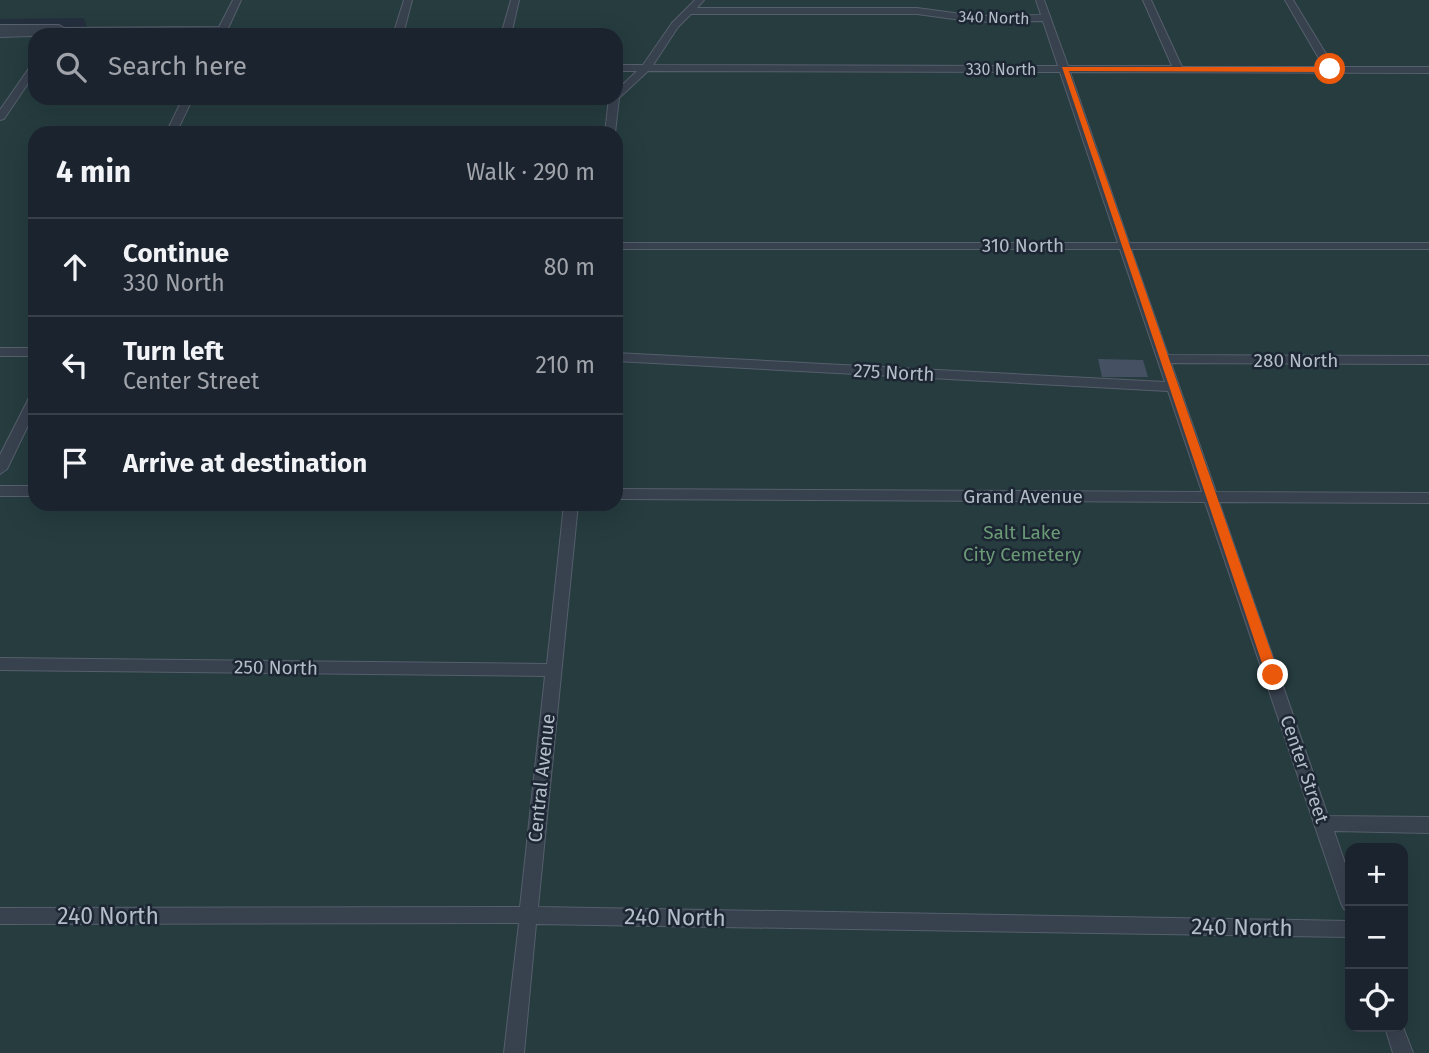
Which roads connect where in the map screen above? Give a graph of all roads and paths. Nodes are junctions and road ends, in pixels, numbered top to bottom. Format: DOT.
graph roads {
  1 [pos="237,0"];
  2 [pos="408,0"];
  3 [pos="515,0"];
  4 [pos="700,0"];
  5 [pos="1040,0"];
  6 [pos="1147,0"];
  7 [pos="1289,0"];
  8 [pos="690,11"];
  9 [pos="1047,18"];
  10 [pos="224,28"];
  11 [pos="400,28"];
  12 [pos="508,28"];
  13 [pos="0,31"];
  14 [pos="28,32"];
  15 [pos="623,68"];
  16 [pos="646,68"];
  17 [pos="1065,69"];
  18 [pos="1178,69"];
  19 [pos="1330,69"];
  20 [pos="1429,70"];
  21 [pos="28,76"];
  22 [pos="623,90"];
  23 [pos="185,105"];
  24 [pos="614,105"];
  25 [pos="0,117"];
  26 [pos="174,126"];
  27 [pos="611,126"];
  28 [pos="1124,245"];
  29 [pos="623,246"];
  30 [pos="1429,246"];
  31 [pos="0,352"];
  32 [pos="28,352"];
  33 [pos="623,358"];
  34 [pos="1163,359"];
  35 [pos="1429,360"];
  36 [pos="1173,387"];
  37 [pos="28,412"];
  38 [pos="0,469"];
  39 [pos="0,491"];
  40 [pos="28,491"];
  41 [pos="623,494"];
  42 [pos="1211,496"];
  43 [pos="1429,498"];
  44 [pos="570,511"];
  45 [pos="0,664"];
  46 [pos="552,670"];
  47 [pos="1323,823"];
  48 [pos="1429,825"];
  49 [pos="1345,888"];
  50 [pos="528,915"];
  51 [pos="0,916"];
  52 [pos="1345,929"];
  53 [pos="1396,1032"];
  54 [pos="514,1053"];
  55 [pos="1403,1053"];
  1 -- 10 [label="lane"];
  2 -- 11 [label="lane"];
  3 -- 12 [label="lane"];
  4 -- 8 [label="lane"];
  5 -- 9 [label="lane, Center Street"];
  6 -- 18 [label="lane"];
  7 -- 19 [label="lane"];
  8 -- 9 [label="lane, 340 North"];
  8 -- 16 [label="lane"];
  9 -- 17 [label="lane, Center Street"];
  13 -- 14 [label="street"];
  15 -- 16 [label="lane, 330 North"];
  16 -- 17 [label="lane, 330 North"];
  16 -- 22 [label="lane"];
  17 -- 18 [label="lane, 330 North"];
  17 -- 28 [label="lane, Center Street"];
  18 -- 19 [label="lane, 330 North"];
  19 -- 20 [label="lane, 330 North"];
  21 -- 25 [label="lane"];
  23 -- 26 [label="lane"];
  24 -- 27 [label="lane"];
  28 -- 29 [label="lane, 310 North"];
  28 -- 30 [label="lane, 310 North"];
  28 -- 34 [label="lane, Center Street"];
  31 -- 32 [label="lane"];
  33 -- 36 [label="lane, 275 North"];
  34 -- 35 [label="lane, 280 North"];
  34 -- 36 [label="lane, Center Street"];
  36 -- 42 [label="lane, Center Street"];
  37 -- 38 [label="lane"];
  39 -- 40 [label="lane"];
  41 -- 42 [label="lane, Grand Avenue"];
  42 -- 43 [label="lane, Grand Avenue"];
  42 -- 47 [label="lane, Center Street"];
  44 -- 46 [label="lane, Central Avenue"];
  45 -- 46 [label="lane, 250 North"];
  46 -- 50 [label="lane, Central Avenue"];
  47 -- 48 [label="lane"];
  47 -- 49 [label="lane, Center Street"];
  50 -- 51 [label="lane, 240 North"];
  50 -- 52 [label="lane, 240 North"];
  50 -- 54 [label="lane, Central Avenue"];
  53 -- 55 [label="lane"];
}
